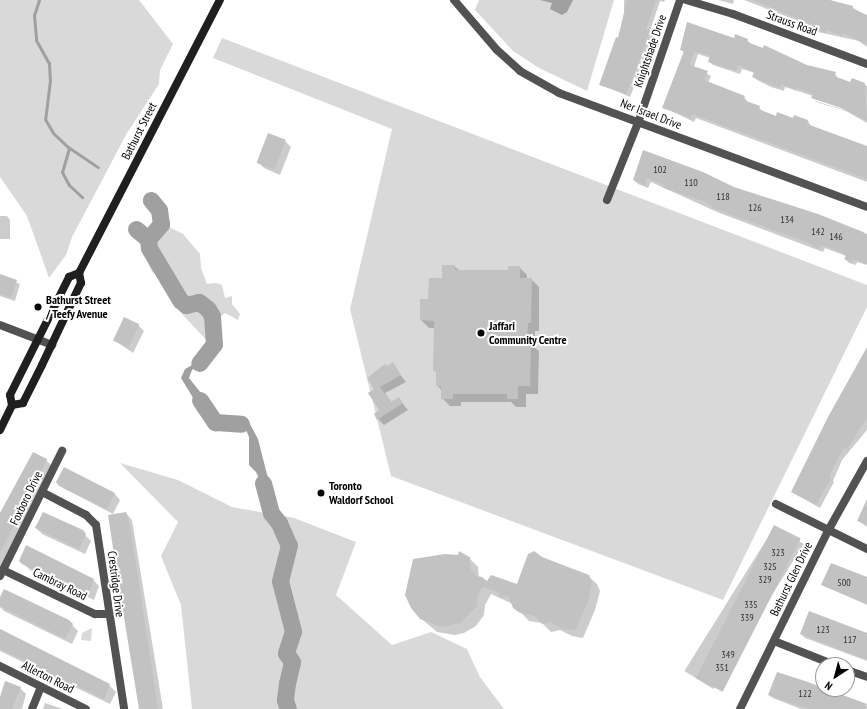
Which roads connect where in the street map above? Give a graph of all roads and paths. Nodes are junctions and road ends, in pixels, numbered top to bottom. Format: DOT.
graph roads {
  1 [pos="220,0"];
  2 [pos="454,0"];
  3 [pos="680,0"];
  4 [pos="686,0"];
  5 [pos="867,64"];
  6 [pos="638,123"];
  7 [pos="607,200"];
  8 [pos="867,207"];
  9 [pos="79,273"];
  10 [pos="0,325"];
  11 [pos="39,340"];
  12 [pos="52,345"];
  13 [pos="12,405"];
  14 [pos="0,430"];
  15 [pos="62,451"];
  16 [pos="867,461"];
  17 [pos="42,492"];
  18 [pos="776,504"];
  19 [pos="829,529"];
  20 [pos="867,549"];
  21 [pos="2,573"];
  22 [pos="108,614"];
  23 [pos="774,641"];
  24 [pos="815,657"];
  25 [pos="0,666"];
  26 [pos="855,673"];
  27 [pos="867,677"];
  28 [pos="41,687"];
  29 [pos="32,709"];
  30 [pos="86,709"];
  31 [pos="124,709"];
  32 [pos="740,709"];
  1 -- 9 [label="main road, Bathurst Street"];
  2 -- 6 [label="street, Ner Israel Drive"];
  3 -- 6 [label="street, Knightshade Drive"];
  4 -- 5 [label="street, Strauss Road"];
  6 -- 7 [label="street, Knightshade Drive"];
  6 -- 8 [label="street, Ner Israel Drive"];
  9 -- 11 [label="main road, Bathurst Street"];
  9 -- 12 [label="main road, Bathurst Street"];
  10 -- 11 [label="street"];
  11 -- 12 [label="street"];
  11 -- 13 [label="main road, Bathurst Street"];
  12 -- 13 [label="main road, Bathurst Street"];
  13 -- 14 [label="main road, Bathurst Street"];
  15 -- 17 [label="street, Foxboro Drive"];
  16 -- 19 [label="street, Bathurst Glen Drive"];
  17 -- 21 [label="street, Foxboro Drive"];
  17 -- 22 [label="street, Crestridge Drive"];
  18 -- 19 [label="street"];
  19 -- 20 [label="street"];
  19 -- 23 [label="street, Bathurst Glen Drive"];
  21 -- 22 [label="street, Cambray Road"];
  22 -- 31 [label="street, Crestridge Drive"];
  23 -- 24 [label="street"];
  23 -- 32 [label="street, Bathurst Glen Drive"];
  25 -- 28 [label="street, Allerton Road"];
  26 -- 27 [label="street"];
  28 -- 29 [label="street"];
  28 -- 30 [label="street, Allerton Road"];
}
